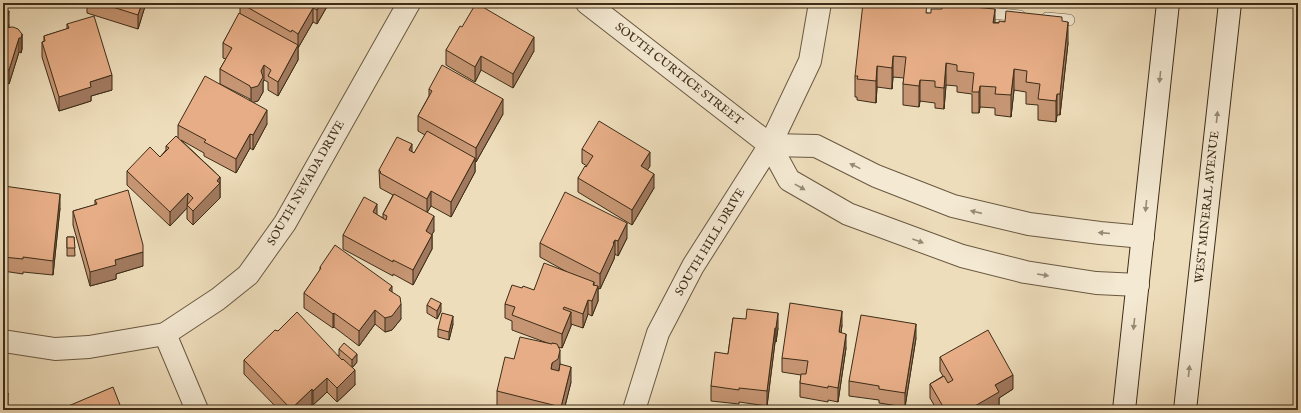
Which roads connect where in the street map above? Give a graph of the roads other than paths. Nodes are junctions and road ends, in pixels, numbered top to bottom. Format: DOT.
graph roads {
  1 [pos="409,3"];
  2 [pos="587,3"];
  3 [pos="820,3"];
  4 [pos="1168,3"];
  5 [pos="1230,3"];
  6 [pos="900,5"];
  7 [pos="1069,20"];
  8 [pos="770,145"];
  9 [pos="1143,236"];
  10 [pos="1138,285"];
  11 [pos="165,334"];
  12 [pos="3,341"];
  13 [pos="197,410"];
  14 [pos="634,410"];
  15 [pos="1124,410"];
  16 [pos="1185,410"];
  1 -- 11 [label="street, SOUTH NEVADA DRIVE"];
  2 -- 8 [label="street, SOUTH CURTICE STREET"];
  3 -- 8 [label="street, SOUTH HILL DRIVE"];
  4 -- 9 [label="street, one-way"];
  16 -- 5 [label="street, WEST MINERAL AVENUE, one-way"];
  6 -- 7 [label="lane"];
  9 -- 8 [label="street, one-way"];
  8 -- 10 [label="street, SOUTH CURTICE STREET, one-way"];
  8 -- 14 [label="street, SOUTH HILL DRIVE"];
  9 -- 10 [label="street"];
  10 -- 15 [label="street, one-way"];
  11 -- 12 [label="street, SOUTH NEVADA DRIVE"];
  11 -- 13 [label="street"];
}
